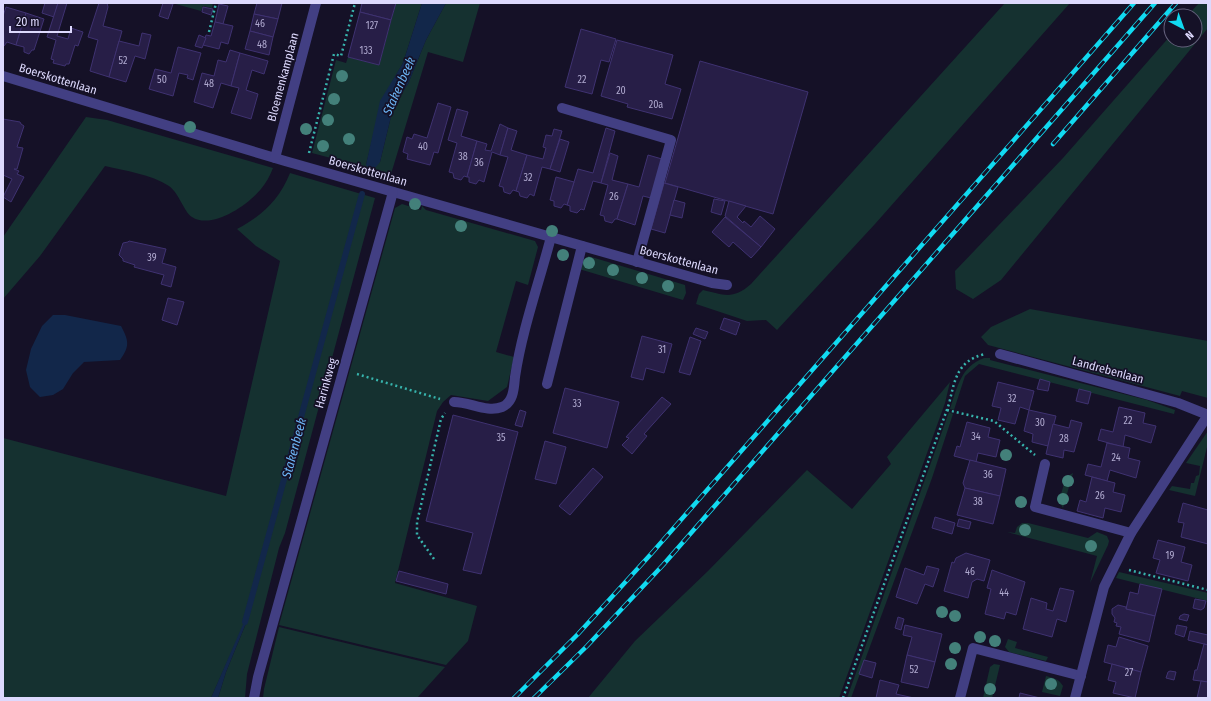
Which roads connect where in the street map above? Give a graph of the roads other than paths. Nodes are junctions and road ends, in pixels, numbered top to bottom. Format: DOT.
graph roads {
  1 [pos="316,3"];
  2 [pos="3,76"];
  3 [pos="562,108"];
  4 [pos="275,158"];
  5 [pos="393,192"];
  6 [pos="551,237"];
  7 [pos="582,246"];
  8 [pos="637,262"];
  9 [pos="727,285"];
  10 [pos="1000,354"];
  11 [pos="547,384"];
  12 [pos="454,402"];
  13 [pos="1208,415"];
  14 [pos="1045,464"];
  15 [pos="1131,533"];
  16 [pos="1081,676"];
  17 [pos="254,698"];
  18 [pos="960,698"];
  19 [pos="1075,698"];
  1 -- 4 [label="street, Bloemenkamplaan"];
  2 -- 4 [label="street, Boerskottenlaan"];
  3 -- 8 [label="street"];
  4 -- 5 [label="street, Boerskottenlaan"];
  5 -- 6 [label="street, Boerskottenlaan"];
  5 -- 17 [label="street, Harinkweg"];
  6 -- 7 [label="street, Boerskottenlaan"];
  6 -- 12 [label="street"];
  7 -- 8 [label="street, Boerskottenlaan"];
  7 -- 11 [label="street"];
  8 -- 9 [label="street, Boerskottenlaan"];
  10 -- 13 [label="street, Landrebenlaan"];
  13 -- 15 [label="street, Landrebenlaan"];
  14 -- 15 [label="street"];
  15 -- 16 [label="street, Landrebenlaan"];
  16 -- 18 [label="street"];
  16 -- 19 [label="street, Landrebenlaan"];
}
